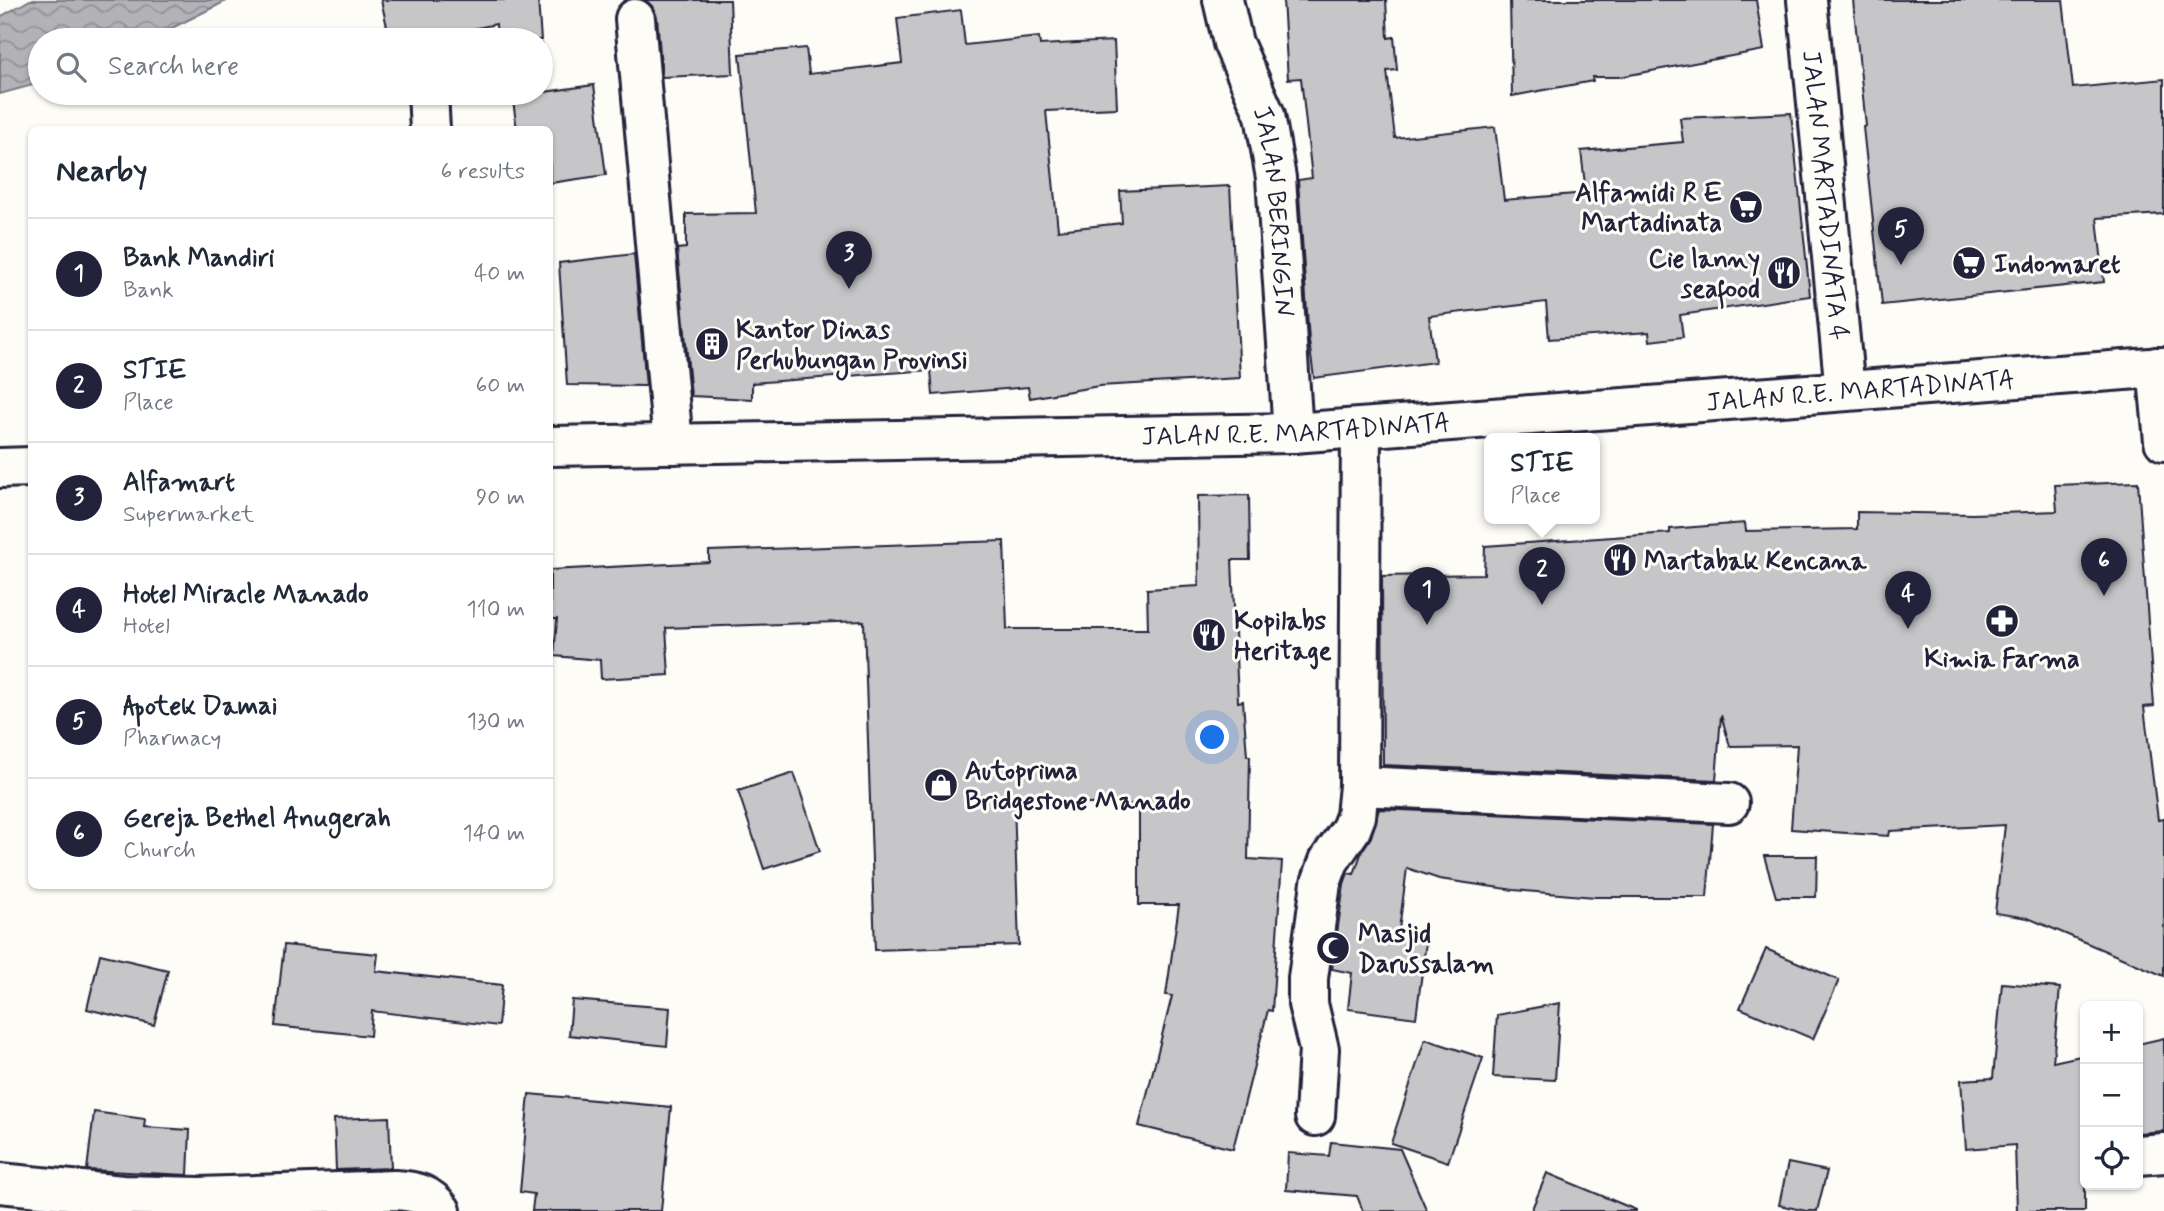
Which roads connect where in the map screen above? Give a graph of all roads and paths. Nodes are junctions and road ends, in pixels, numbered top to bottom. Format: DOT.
graph roads {
  1 [pos="1223,0"];
  2 [pos="1807,0"];
  3 [pos="635,19"];
  4 [pos="429,105"];
  5 [pos="430,126"];
  6 [pos="2161,367"];
  7 [pos="1845,391"];
  8 [pos="1361,428"];
  9 [pos="1293,433"];
  10 [pos="2164,441"];
  11 [pos="673,444"];
  12 [pos="553,446"];
  13 [pos="28,467"];
  14 [pos="0,468"];
  15 [pos="1359,786"];
  16 [pos="1729,803"];
  17 [pos="1315,1116"];
  18 [pos="2164,1153"];
  19 [pos="2143,1155"];
  20 [pos="0,1183"];
  21 [pos="440,1211"];
  1 -- 9 [label="main road, JALAN BERINGIN"];
  2 -- 7 [label="main road, JALAN MARTADINATA 4"];
  3 -- 11 [label="main road"];
  4 -- 5 [label="main road"];
  6 -- 7 [label="main road, JALAN R.E. MARTADINATA"];
  6 -- 10 [label="main road"];
  7 -- 8 [label="main road, JALAN R.E. MARTADINATA"];
  8 -- 9 [label="main road, JALAN R.E. MARTADINATA"];
  8 -- 15 [label="main road"];
  9 -- 11 [label="main road, JALAN R.E. MARTADINATA"];
  11 -- 12 [label="main road, JALAN R.E. MARTADINATA"];
  13 -- 14 [label="main road"];
  15 -- 16 [label="main road"];
  15 -- 17 [label="main road"];
  18 -- 19 [label="main road"];
  20 -- 21 [label="main road"];
}
